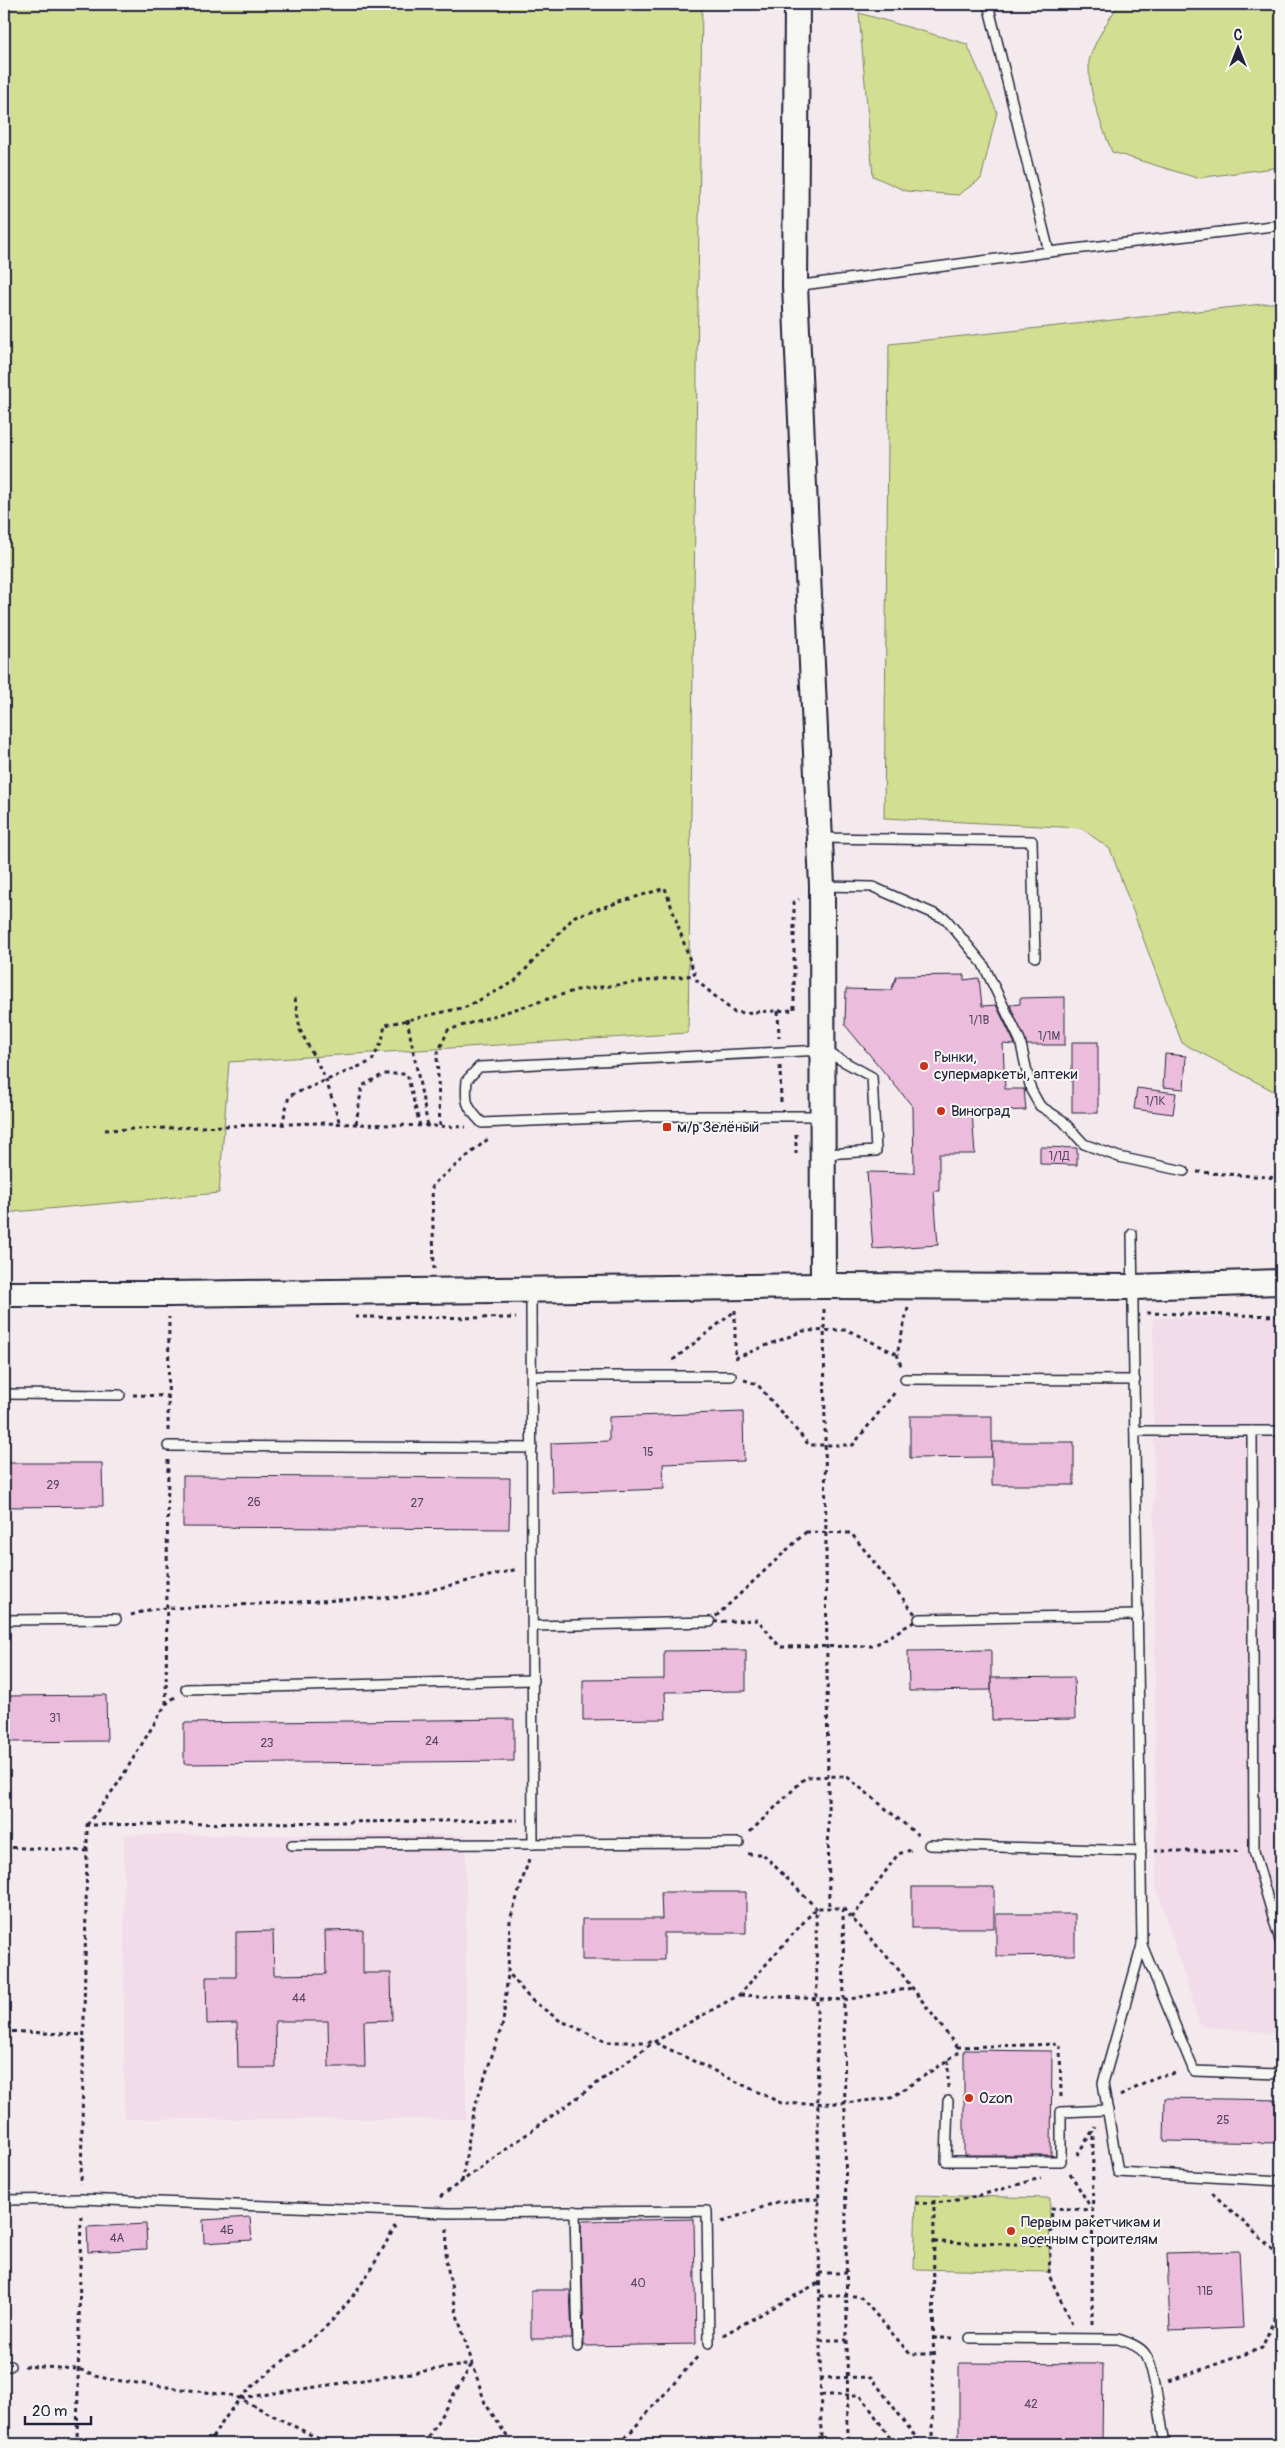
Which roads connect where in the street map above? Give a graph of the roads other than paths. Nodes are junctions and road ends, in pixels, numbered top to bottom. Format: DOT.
graph roads {
  1 [pos="798,4"];
  2 [pos="988,4"];
  3 [pos="1281,225"];
  4 [pos="1048,252"];
  5 [pos="795,286"];
  6 [pos="819,838"];
  7 [pos="822,886"];
  8 [pos="1035,957"];
  9 [pos="824,1050"];
  10 [pos="824,1116"];
  11 [pos="824,1154"];
  12 [pos="1184,1171"];
  13 [pos="1132,1234"];
  14 [pos="1281,1282"];
  15 [pos="824,1286"];
  16 [pos="1134,1288"];
  17 [pos="531,1289"];
  18 [pos="4,1294"];
  19 [pos="532,1376"];
  20 [pos="731,1376"];
  21 [pos="905,1379"];
  22 [pos="1135,1380"];
  23 [pos="4,1394"];
  24 [pos="120,1395"];
  25 [pos="1252,1430"];
  26 [pos="1136,1431"];
  27 [pos="1281,1431"];
  28 [pos="168,1446"];
  29 [pos="532,1448"];
  30 [pos="1138,1615"];
  31 [pos="116,1619"];
  32 [pos="919,1619"];
  33 [pos="4,1620"];
  34 [pos="710,1622"];
  35 [pos="532,1626"];
  36 [pos="533,1680"];
  37 [pos="186,1689"];
  38 [pos="738,1843"];
  39 [pos="533,1844"];
  40 [pos="292,1845"];
  41 [pos="929,1845"];
  42 [pos="1141,1850"];
  43 [pos="1281,1944"];
  44 [pos="1142,1945"];
  45 [pos="1281,2074"];
  46 [pos="948,2101"];
  47 [pos="1108,2110"];
  48 [pos="1281,2181"];
  49 [pos="4,2200"];
  50 [pos="575,2211"];
  51 [pos="970,2338"];
  52 [pos="709,2343"];
  53 [pos="578,2347"];
  54 [pos="1165,2444"];
  1 -- 5 [label="street"];
  2 -- 4 [label="lane"];
  3 -- 4 [label="lane"];
  4 -- 5 [label="lane"];
  5 -- 6 [label="street"];
  6 -- 7 [label="street"];
  6 -- 8 [label="lane"];
  7 -- 9 [label="street"];
  7 -- 12 [label="lane"];
  9 -- 10 [label="street"];
  9 -- 10 [label="lane"];
  9 -- 11 [label="lane"];
  10 -- 11 [label="street"];
  11 -- 15 [label="street"];
  13 -- 16 [label="lane"];
  14 -- 16 [label="street"];
  15 -- 16 [label="street"];
  15 -- 17 [label="street"];
  16 -- 22 [label="lane"];
  17 -- 18 [label="street"];
  17 -- 19 [label="lane"];
  19 -- 20 [label="lane"];
  19 -- 29 [label="lane"];
  21 -- 22 [label="lane"];
  22 -- 26 [label="lane"];
  23 -- 24 [label="lane"];
  25 -- 26 [label="lane"];
  25 -- 27 [label="lane"];
  25 -- 43 [label="lane"];
  26 -- 30 [label="lane"];
  28 -- 29 [label="lane"];
  29 -- 35 [label="lane"];
  30 -- 32 [label="lane"];
  30 -- 42 [label="lane"];
  31 -- 33 [label="lane"];
  34 -- 35 [label="lane"];
  35 -- 36 [label="lane"];
  36 -- 37 [label="lane"];
  36 -- 39 [label="lane"];
  38 -- 39 [label="lane"];
  39 -- 40 [label="lane"];
  41 -- 42 [label="lane"];
  42 -- 44 [label="lane"];
  44 -- 45 [label="lane"];
  44 -- 47 [label="lane"];
  46 -- 47 [label="lane"];
  47 -- 48 [label="lane"];
  49 -- 50 [label="lane"];
  50 -- 52 [label="lane"];
  50 -- 53 [label="lane"];
  51 -- 54 [label="lane"];
}
